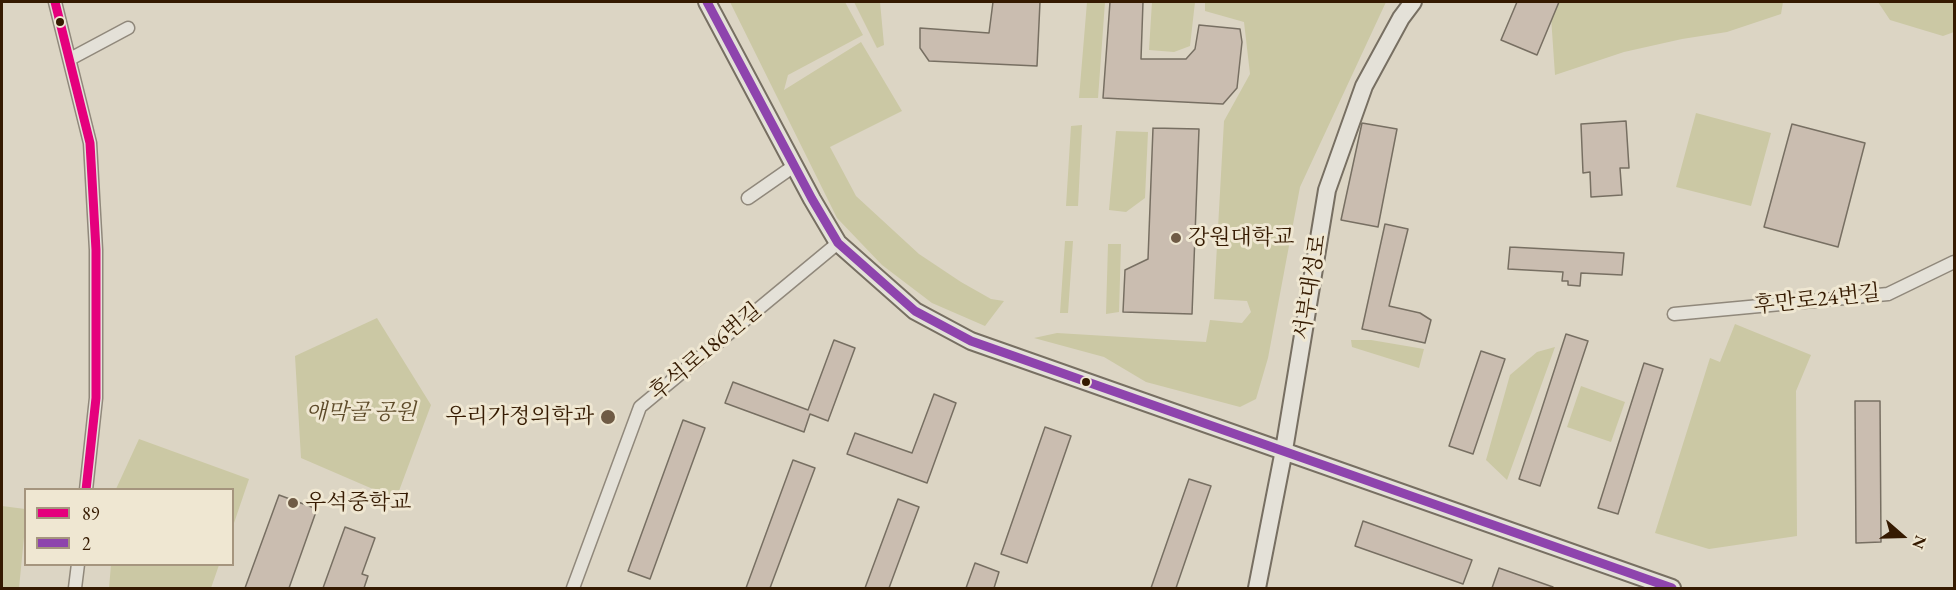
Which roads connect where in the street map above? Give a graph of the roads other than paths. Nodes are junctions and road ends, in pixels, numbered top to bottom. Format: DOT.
graph roads {
  1 [pos="55,2"];
  2 [pos="707,2"];
  3 [pos="1413,2"];
  4 [pos="128,28"];
  5 [pos="70,59"];
  6 [pos="794,166"];
  7 [pos="748,198"];
  8 [pos="837,243"];
  9 [pos="1954,261"];
  10 [pos="1674,314"];
  11 [pos="1284,450"];
  12 [pos="86,488"];
  13 [pos="78,566"];
  14 [pos="75,588"];
  15 [pos="573,588"];
  16 [pos="1257,588"];
  17 [pos="1672,588"];
  1 -- 5 [label="street"];
  2 -- 6 [label="street"];
  3 -- 11 [label="street, 서부대성로"];
  4 -- 5 [label="street"];
  5 -- 12 [label="street"];
  6 -- 7 [label="street"];
  6 -- 8 [label="street"];
  8 -- 11 [label="street"];
  8 -- 15 [label="street, 후석로186번길"];
  9 -- 10 [label="street, 후만로24번길"];
  11 -- 16 [label="street, 서부대성로"];
  11 -- 17 [label="street"];
  13 -- 14 [label="street"];
}
